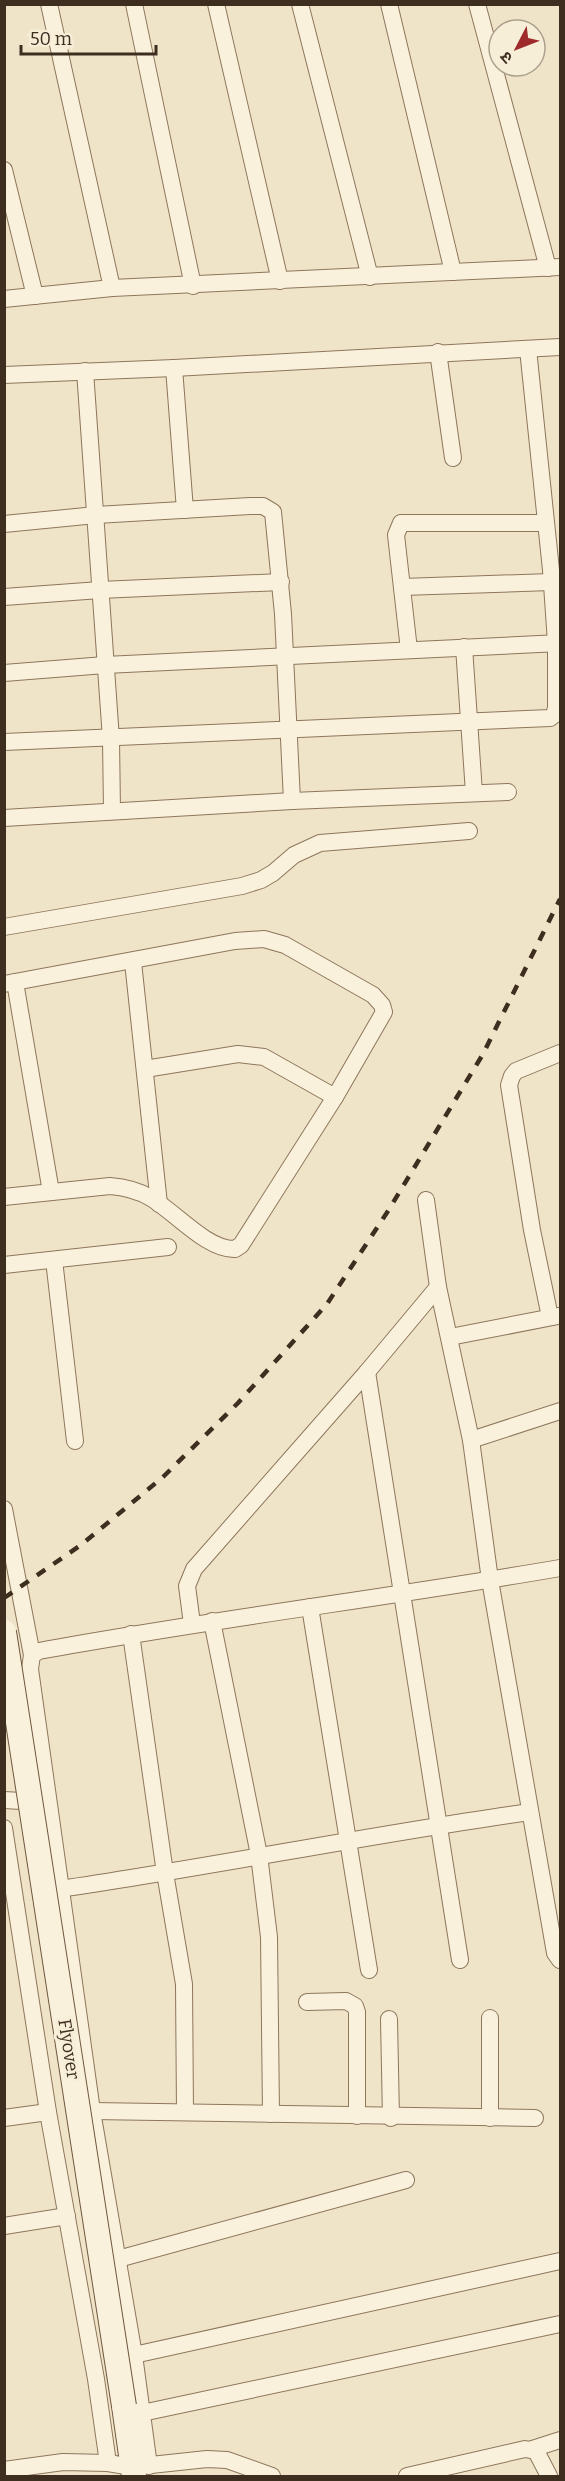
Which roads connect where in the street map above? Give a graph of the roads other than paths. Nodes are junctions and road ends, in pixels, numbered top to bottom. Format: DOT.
graph roads {
  1 [pos="49,4"];
  2 [pos="134,4"];
  3 [pos="216,4"];
  4 [pos="300,4"];
  5 [pos="389,4"];
  6 [pos="477,4"];
  7 [pos="4,170"];
  8 [pos="554,268"];
  9 [pos="453,272"];
  10 [pos="370,277"];
  11 [pos="280,281"];
  12 [pos="193,286"];
  13 [pos="112,288"];
  14 [pos="35,296"];
  15 [pos="4,299"];
  16 [pos="561,347"];
  17 [pos="528,349"];
  18 [pos="438,352"];
  19 [pos="174,368"];
  20 [pos="85,371"];
  21 [pos="4,375"];
  22 [pos="453,458"];
  23 [pos="185,510"];
  24 [pos="96,515"];
  25 [pos="544,523"];
  26 [pos="4,524"];
  27 [pos="554,574"];
  28 [pos="281,582"];
  29 [pos="402,587"];
  30 [pos="100,590"];
  31 [pos="4,597"];
  32 [pos="558,643"];
  33 [pos="464,647"];
  34 [pos="409,650"];
  35 [pos="285,657"];
  36 [pos="105,665"];
  37 [pos="4,673"];
  38 [pos="469,723"];
  39 [pos="288,730"];
  40 [pos="111,739"];
  41 [pos="4,742"];
  42 [pos="508,792"];
  43 [pos="474,793"];
  44 [pos="292,801"];
  45 [pos="112,811"];
  46 [pos="4,818"];
  47 [pos="469,831"];
  48 [pos="4,927"];
  49 [pos="133,962"];
  50 [pos="10,983"];
  51 [pos="561,1053"];
  52 [pos="145,1069"];
  53 [pos="335,1097"];
  54 [pos="51,1192"];
  55 [pos="4,1197"];
  56 [pos="426,1200"];
  57 [pos="159,1204"];
  58 [pos="168,1247"];
  59 [pos="54,1260"];
  60 [pos="4,1265"];
  61 [pos="438,1287"];
  62 [pos="555,1316"];
  63 [pos="450,1336"];
  64 [pos="367,1372"];
  65 [pos="561,1410"];
  66 [pos="471,1440"];
  67 [pos="75,1441"];
  68 [pos="4,1509"];
  69 [pos="561,1568"];
  70 [pos="490,1580"];
  71 [pos="403,1594"];
  72 [pos="310,1607"];
  73 [pos="212,1621"];
  74 [pos="192,1624"];
  75 [pos="4,1632"];
  76 [pos="131,1634"];
  77 [pos="32,1655"];
  78 [pos="4,1800"];
  79 [pos="48,1802"];
  80 [pos="530,1812"];
  81 [pos="438,1825"];
  82 [pos="4,1828"];
  83 [pos="348,1840"];
  84 [pos="259,1855"];
  85 [pos="165,1873"];
  86 [pos="60,1889"];
  87 [pos="459,1960"];
  88 [pos="561,1960"];
  89 [pos="369,1970"];
  90 [pos="307,2002"];
  91 [pos="490,2018"];
  92 [pos="389,2019"];
  93 [pos="92,2111"];
  94 [pos="48,2112"];
  95 [pos="185,2112"];
  96 [pos="271,2114"];
  97 [pos="357,2116"];
  98 [pos="4,2118"];
  99 [pos="391,2118"];
  100 [pos="490,2118"];
  101 [pos="535,2118"];
  102 [pos="406,2180"];
  103 [pos="67,2216"];
  104 [pos="4,2226"];
  105 [pos="118,2259"];
  106 [pos="561,2261"];
  107 [pos="561,2324"];
  108 [pos="134,2355"];
  109 [pos="133,2409"];
  110 [pos="561,2440"];
  111 [pos="532,2449"];
  112 [pos="108,2463"];
  113 [pos="4,2470"];
  114 [pos="138,2470"];
  115 [pos="453,2471"];
  116 [pos="272,2476"];
  117 [pos="407,2476"];
  118 [pos="549,2476"];
  1 -- 13 [label="street"];
  2 -- 12 [label="street"];
  3 -- 11 [label="street"];
  4 -- 10 [label="street"];
  5 -- 9 [label="street"];
  6 -- 8 [label="street"];
  7 -- 14 [label="street"];
  8 -- 9 [label="street"];
  9 -- 10 [label="street"];
  10 -- 11 [label="street"];
  11 -- 12 [label="street"];
  12 -- 13 [label="street"];
  13 -- 14 [label="street"];
  14 -- 15 [label="street"];
  16 -- 17 [label="street"];
  17 -- 18 [label="street"];
  17 -- 25 [label="street"];
  18 -- 19 [label="street"];
  18 -- 22 [label="street"];
  19 -- 20 [label="street"];
  19 -- 23 [label="street"];
  20 -- 21 [label="street"];
  20 -- 24 [label="street"];
  23 -- 24 [label="street"];
  23 -- 28 [label="street"];
  24 -- 26 [label="street"];
  24 -- 30 [label="street"];
  25 -- 27 [label="street"];
  25 -- 29 [label="street"];
  27 -- 29 [label="street"];
  27 -- 32 [label="street"];
  28 -- 30 [label="street"];
  28 -- 35 [label="street"];
  29 -- 34 [label="street"];
  30 -- 31 [label="street"];
  30 -- 36 [label="street"];
  32 -- 33 [label="street"];
  32 -- 38 [label="street"];
  33 -- 34 [label="street"];
  33 -- 38 [label="street"];
  34 -- 35 [label="street"];
  35 -- 36 [label="street"];
  35 -- 39 [label="street"];
  36 -- 37 [label="street"];
  36 -- 40 [label="street"];
  38 -- 39 [label="street"];
  38 -- 43 [label="street"];
  39 -- 40 [label="street"];
  39 -- 44 [label="street"];
  40 -- 41 [label="street"];
  40 -- 45 [label="street"];
  42 -- 43 [label="street"];
  43 -- 44 [label="street"];
  44 -- 45 [label="street"];
  45 -- 46 [label="street"];
  47 -- 48 [label="street"];
  49 -- 50 [label="street"];
  49 -- 52 [label="street"];
  49 -- 53 [label="street"];
  50 -- 54 [label="street"];
  51 -- 62 [label="street"];
  52 -- 53 [label="street"];
  52 -- 57 [label="street"];
  53 -- 57 [label="street"];
  54 -- 55 [label="street"];
  54 -- 57 [label="street"];
  56 -- 61 [label="street"];
  58 -- 59 [label="street"];
  59 -- 60 [label="street"];
  59 -- 67 [label="street"];
  61 -- 63 [label="street"];
  61 -- 64 [label="street"];
  62 -- 63 [label="street"];
  63 -- 66 [label="street"];
  64 -- 71 [label="street"];
  64 -- 74 [label="street"];
  65 -- 66 [label="street"];
  66 -- 70 [label="street"];
  68 -- 77 [label="street"];
  69 -- 70 [label="street"];
  70 -- 71 [label="street"];
  70 -- 80 [label="street"];
  71 -- 72 [label="street"];
  71 -- 81 [label="street"];
  72 -- 73 [label="street"];
  72 -- 83 [label="street"];
  73 -- 74 [label="street"];
  73 -- 84 [label="street"];
  74 -- 76 [label="street"];
  75 -- 109 [label="main road, Flyover, bridge"];
  76 -- 77 [label="street"];
  76 -- 85 [label="street"];
  77 -- 79 [label="street"];
  78 -- 79 [label="street"];
  79 -- 86 [label="street"];
  80 -- 81 [label="street"];
  80 -- 88 [label="street"];
  81 -- 83 [label="street"];
  81 -- 87 [label="street"];
  82 -- 94 [label="street"];
  83 -- 84 [label="street"];
  83 -- 89 [label="street"];
  84 -- 85 [label="street"];
  84 -- 96 [label="street"];
  85 -- 86 [label="street"];
  85 -- 95 [label="street"];
  86 -- 93 [label="street"];
  90 -- 97 [label="street"];
  91 -- 100 [label="street"];
  92 -- 99 [label="street"];
  93 -- 95 [label="street"];
  93 -- 105 [label="street"];
  94 -- 98 [label="street"];
  94 -- 103 [label="street"];
  95 -- 96 [label="street"];
  96 -- 97 [label="street"];
  97 -- 99 [label="street"];
  99 -- 100 [label="street"];
  100 -- 101 [label="street"];
  102 -- 105 [label="street"];
  103 -- 104 [label="street"];
  103 -- 112 [label="street"];
  105 -- 108 [label="street"];
  106 -- 108 [label="street"];
  107 -- 109 [label="street"];
  108 -- 109 [label="street"];
  109 -- 114 [label="main road, Flyover"];
  110 -- 111 [label="street"];
  111 -- 115 [label="street"];
  111 -- 118 [label="street"];
  112 -- 113 [label="street"];
  112 -- 114 [label="street"];
  114 -- 116 [label="street"];
  115 -- 117 [label="street"];
}
